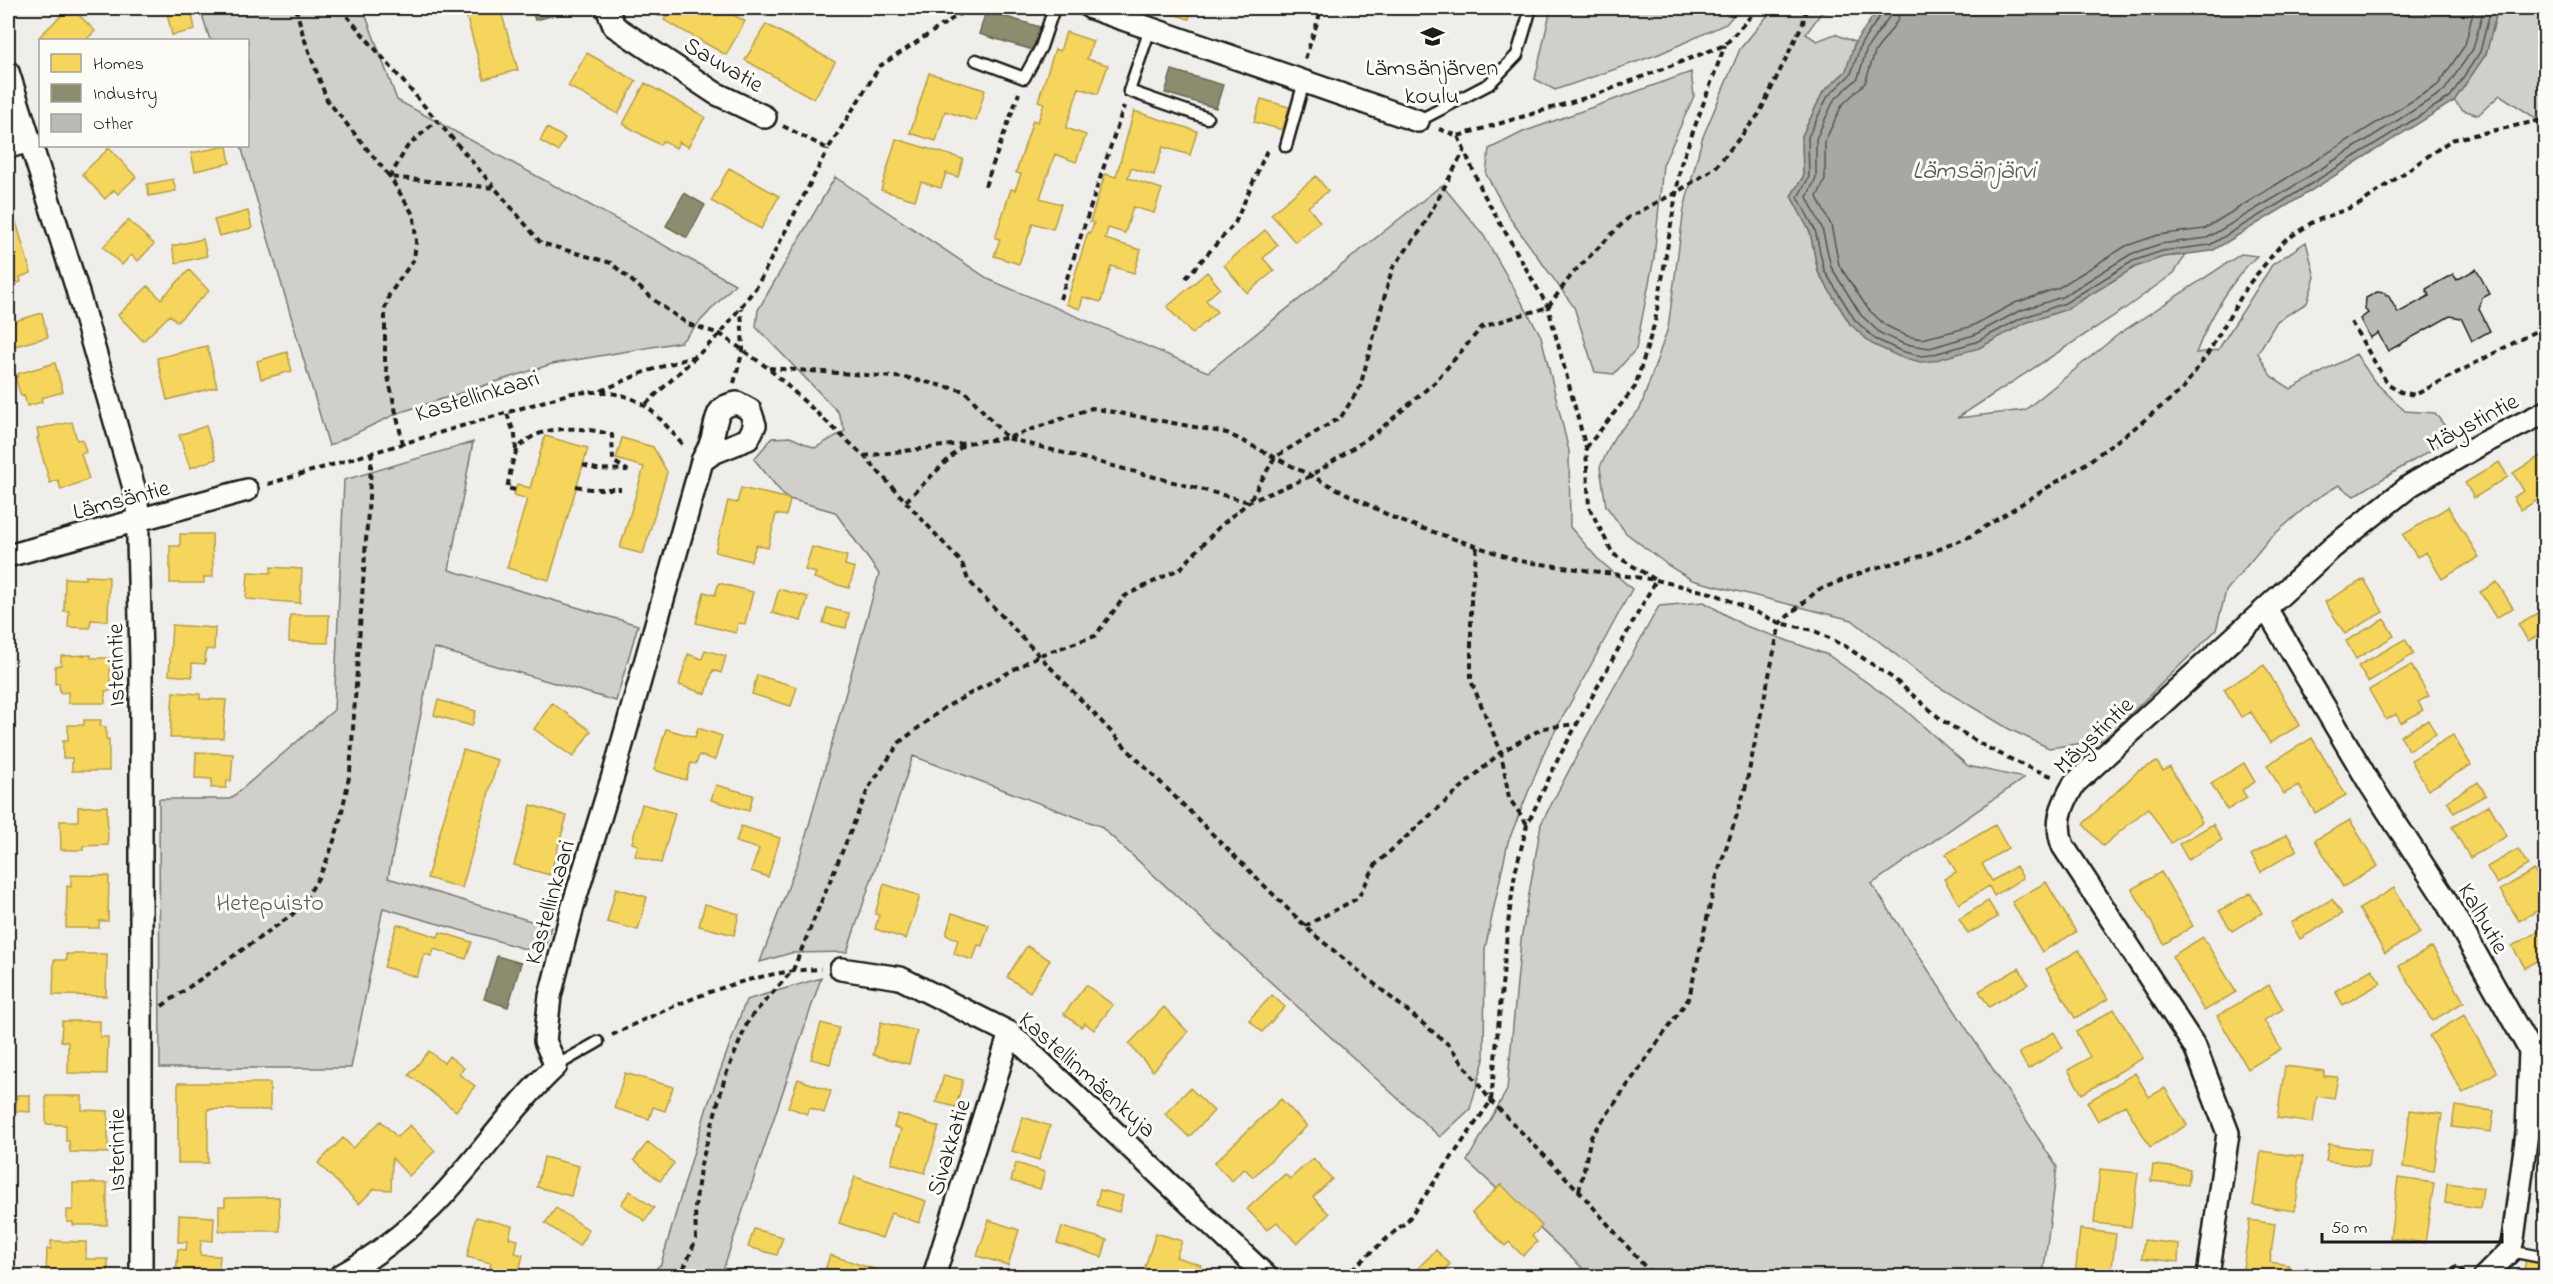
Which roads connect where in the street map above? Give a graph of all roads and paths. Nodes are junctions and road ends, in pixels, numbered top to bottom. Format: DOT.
graph roads {
  1 [pos="296,8"];
  2 [pos="340,8"];
  3 [pos="607,8"];
  4 [pos="969,8"];
  5 [pos="1054,8"];
  6 [pos="1093,8"];
  7 [pos="1322,8"];
  8 [pos="1531,8"];
  9 [pos="1758,8"];
  10 [pos="1806,8"];
  11 [pos="1150,29"];
  12 [pos="1725,45"];
  13 [pos="976,60"];
  14 [pos="8,72"];
  15 [pos="1024,78"];
  16 [pos="1301,81"];
  17 [pos="1130,91"];
  18 [pos="765,117"];
  19 [pos="1207,118"];
  20 [pos="2546,119"];
  21 [pos="437,120"];
  22 [pos="1418,121"];
  23 [pos="1458,136"];
  24 [pos="30,141"];
  25 [pos="1286,146"];
  26 [pos="8,147"];
  27 [pos="1268,148"];
  28 [pos="828,149"];
  29 [pos="2546,149"];
  30 [pos="1464,151"];
  31 [pos="390,177"];
  32 [pos="985,186"];
  33 [pos="2546,186"];
  34 [pos="495,188"];
  35 [pos="1677,192"];
  36 [pos="1186,278"];
  37 [pos="1060,299"];
  38 [pos="741,307"];
  39 [pos="1548,307"];
  40 [pos="2541,315"];
  41 [pos="2351,322"];
  42 [pos="720,334"];
  43 [pos="743,350"];
  44 [pos="697,356"];
  45 [pos="768,368"];
  46 [pos="600,391"];
  47 [pos="646,404"];
  48 [pos="729,404"];
  49 [pos="2546,412"];
  50 [pos="507,414"];
  51 [pos="1007,438"];
  52 [pos="965,443"];
  53 [pos="403,444"];
  54 [pos="1586,448"];
  55 [pos="516,452"];
  56 [pos="372,453"];
  57 [pos="864,456"];
  58 [pos="1275,457"];
  59 [pos="702,460"];
  60 [pos="583,465"];
  61 [pos="1311,476"];
  62 [pos="576,486"];
  63 [pos="621,489"];
  64 [pos="247,490"];
  65 [pos="515,490"];
  66 [pos="906,501"];
  67 [pos="1249,502"];
  68 [pos="137,521"];
  69 [pos="1477,547"];
  70 [pos="8,556"];
  71 [pos="1656,580"];
  72 [pos="2267,610"];
  73 [pos="1780,623"];
  74 [pos="1040,655"];
  75 [pos="1577,724"];
  76 [pos="1502,752"];
  77 [pos="2074,784"];
  78 [pos="1527,825"];
  79 [pos="1305,926"];
  80 [pos="841,969"];
  81 [pos="793,970"];
  82 [pos="142,1020"];
  83 [pos="1010,1033"];
  84 [pos="598,1042"];
  85 [pos="556,1066"];
  86 [pos="1491,1101"];
  87 [pos="1579,1191"];
  88 [pos="2510,1251"];
  89 [pos="2546,1258"];
  90 [pos="141,1276"];
  91 [pos="340,1276"];
  92 [pos="676,1276"];
  93 [pos="934,1276"];
  94 [pos="1266,1276"];
  95 [pos="1344,1276"];
  96 [pos="1653,1276"];
  97 [pos="2208,1276"];
  98 [pos="2444,1276"];
  99 [pos="2467,1276"];
  100 [pos="2485,1276"];
  1 -- 31 [label="path"];
  2 -- 21 [label="path"];
  3 -- 18 [label="street, Sauvatie"];
  4 -- 28 [label="path"];
  5 -- 15 [label="lane"];
  6 -- 11 [label="street"];
  7 -- 16 [label="path"];
  8 -- 22 [label="lane"];
  9 -- 12 [label="path"];
  10 -- 35 [label="path"];
  11 -- 16 [label="street"];
  11 -- 17 [label="lane"];
  12 -- 23 [label="path"];
  12 -- 35 [label="path"];
  13 -- 15 [label="lane"];
  14 -- 24 [label="street, Isterintie"];
  15 -- 32 [label="path"];
  16 -- 22 [label="street"];
  16 -- 25 [label="lane"];
  17 -- 19 [label="lane"];
  17 -- 37 [label="path"];
  18 -- 28 [label="path"];
  20 -- 73 [label="path"];
  21 -- 31 [label="path"];
  21 -- 34 [label="path"];
  22 -- 23 [label="path"];
  23 -- 30 [label="path"];
  24 -- 26 [label="street"];
  24 -- 68 [label="street, Isterintie"];
  27 -- 36 [label="path"];
  28 -- 38 [label="path"];
  29 -- 33 [label="path"];
  30 -- 39 [label="path"];
  30 -- 58 [label="path"];
  31 -- 34 [label="path"];
  31 -- 53 [label="path"];
  34 -- 42 [label="path"];
  35 -- 39 [label="path"];
  35 -- 54 [label="path"];
  38 -- 42 [label="path"];
  38 -- 43 [label="path"];
  39 -- 54 [label="path"];
  39 -- 61 [label="path"];
  40 -- 41 [label="path"];
  42 -- 43 [label="path"];
  42 -- 44 [label="path"];
  43 -- 45 [label="path"];
  43 -- 48 [label="path"];
  44 -- 46 [label="path"];
  44 -- 47 [label="path"];
  45 -- 51 [label="path"];
  45 -- 57 [label="path"];
  46 -- 47 [label="path, Kastellinkaari"];
  46 -- 50 [label="path, Kastellinkaari"];
  47 -- 59 [label="path"];
  48 -- 59 [label="street, Kastellinkaari"];
  48 -- 59 [label="street"];
  49 -- 72 [label="street, Mäystintie"];
  50 -- 53 [label="path, Kastellinkaari"];
  50 -- 55 [label="path"];
  51 -- 52 [label="path"];
  51 -- 58 [label="path"];
  51 -- 67 [label="path"];
  52 -- 57 [label="path"];
  52 -- 66 [label="path"];
  53 -- 56 [label="path, Kastellinkaari"];
  54 -- 71 [label="path"];
  55 -- 60 [label="path"];
  55 -- 65 [label="path"];
  56 -- 64 [label="path, Kastellinkaari"];
  56 -- 82 [label="path"];
  57 -- 66 [label="path"];
  58 -- 61 [label="path"];
  58 -- 67 [label="path"];
  59 -- 85 [label="street, Kastellinkaari"];
  61 -- 67 [label="path"];
  61 -- 69 [label="path"];
  62 -- 63 [label="path"];
  64 -- 68 [label="street, Lämsäntie"];
  66 -- 74 [label="path"];
  67 -- 74 [label="path"];
  68 -- 70 [label="street, Lämsäntie"];
  68 -- 82 [label="street, Isterintie"];
  69 -- 71 [label="path"];
  69 -- 76 [label="path"];
  71 -- 73 [label="path"];
  71 -- 75 [label="path"];
  72 -- 77 [label="street, Mäystintie"];
  72 -- 88 [label="street, Kalhutie"];
  73 -- 77 [label="path"];
  73 -- 87 [label="path"];
  74 -- 79 [label="path"];
  74 -- 81 [label="path"];
  75 -- 76 [label="path"];
  75 -- 78 [label="path"];
  76 -- 78 [label="path"];
  76 -- 79 [label="path"];
  77 -- 97 [label="street, Mäystintie"];
  78 -- 86 [label="path"];
  79 -- 86 [label="path"];
  80 -- 81 [label="path"];
  80 -- 83 [label="street, Kastellinmäenkuja"];
  81 -- 84 [label="path"];
  81 -- 92 [label="path"];
  82 -- 90 [label="street, Isterintie"];
  83 -- 93 [label="street, Sivakkatie"];
  83 -- 94 [label="street, Kastellinmäenkuja"];
  84 -- 85 [label="lane"];
  85 -- 91 [label="street"];
  86 -- 87 [label="path"];
  86 -- 95 [label="path"];
  87 -- 96 [label="path"];
  88 -- 89 [label="lane"];
  88 -- 100 [label="street"];
  98 -- 99 [label="path"];
}
